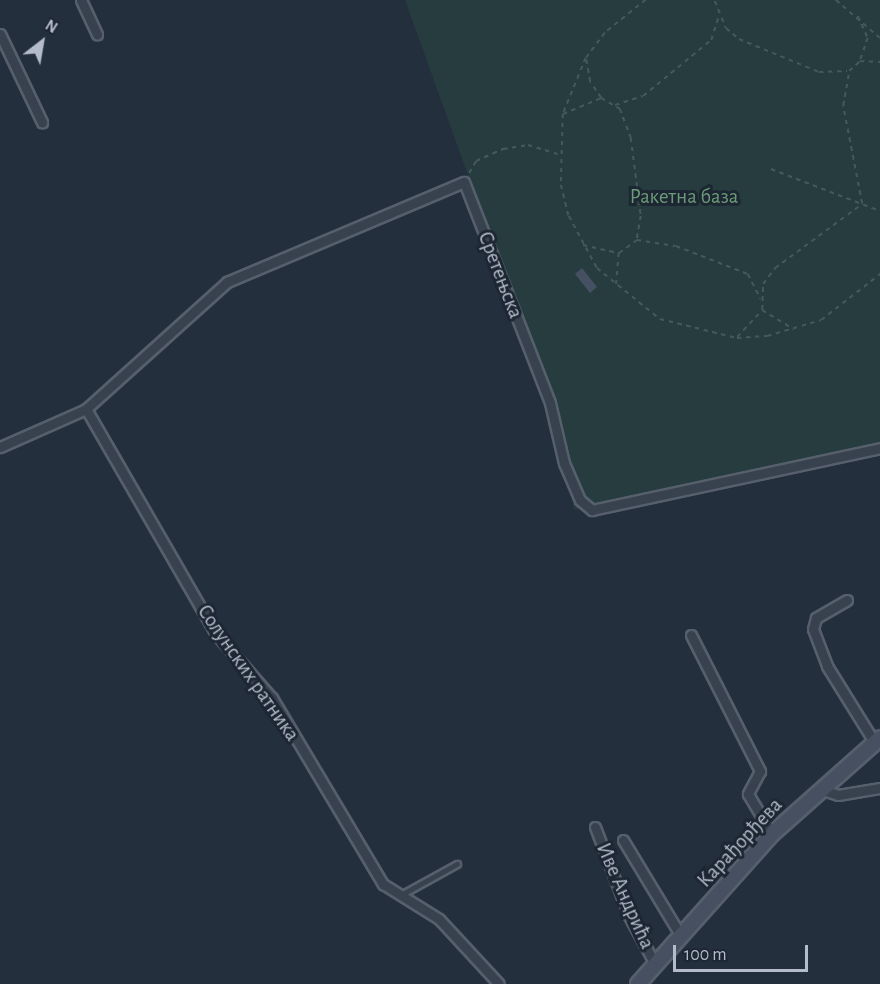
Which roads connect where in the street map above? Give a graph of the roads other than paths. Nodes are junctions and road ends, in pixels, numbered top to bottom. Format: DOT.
graph roads {
  1 [pos="81,0"];
  2 [pos="0,34"];
  3 [pos="97,35"];
  4 [pos="42,122"];
  5 [pos="86,409"];
  6 [pos="0,447"];
  7 [pos="880,448"];
  8 [pos="847,600"];
  9 [pos="691,635"];
  10 [pos="877,740"];
  11 [pos="880,788"];
  12 [pos="822,790"];
  13 [pos="595,827"];
  14 [pos="772,834"];
  15 [pos="622,840"];
  16 [pos="457,864"];
  17 [pos="401,895"];
  18 [pos="681,936"];
  19 [pos="655,964"];
  20 [pos="499,984"];
  21 [pos="638,984"];
  1 -- 3 [label="street"];
  2 -- 4 [label="street"];
  5 -- 6 [label="street"];
  5 -- 7 [label="street, Сретењска"];
  5 -- 17 [label="street, Солунских ратника"];
  8 -- 10 [label="street"];
  9 -- 14 [label="street"];
  10 -- 12 [label="street, Карађорђева"];
  11 -- 12 [label="street"];
  12 -- 14 [label="street, Карађорђева"];
  13 -- 19 [label="street, Иве Андрића"];
  14 -- 18 [label="street, Карађорђева"];
  15 -- 18 [label="street"];
  16 -- 17 [label="lane"];
  17 -- 20 [label="street, Солунских ратника"];
  18 -- 19 [label="street, Карађорђева"];
  19 -- 21 [label="street, Карађорђева"];
}
